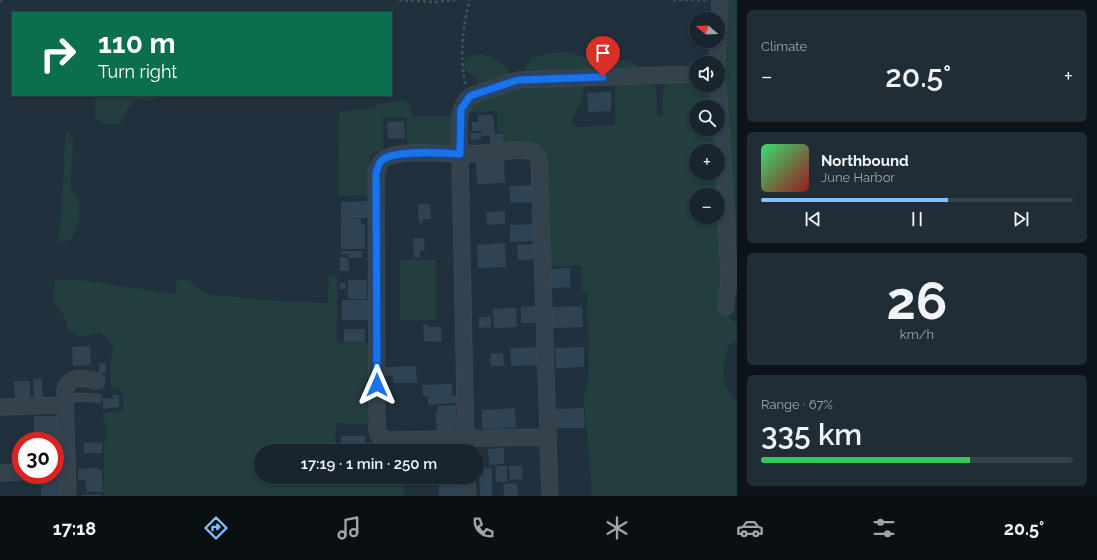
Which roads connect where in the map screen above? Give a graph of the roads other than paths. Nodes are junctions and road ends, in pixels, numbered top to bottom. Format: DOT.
graph roads {
  1 [pos="720,0"];
  2 [pos="717,56"];
  3 [pos="689,74"];
  4 [pos="719,92"];
  5 [pos="460,154"];
  6 [pos="733,278"];
  7 [pos="726,308"];
  8 [pos="97,381"];
  9 [pos="98,398"];
  10 [pos="64,401"];
  11 [pos="0,407"];
  12 [pos="63,432"];
  13 [pos="548,437"];
  14 [pos="451,444"];
  15 [pos="466,444"];
  16 [pos="476,444"];
  17 [pos="12,472"];
  18 [pos="0,473"];
  19 [pos="64,482"];
  20 [pos="467,484"];
  21 [pos="68,496"];
  22 [pos="468,496"];
  23 [pos="550,496"];
  1 -- 2 [label="street"];
  3 -- 5 [label="street"];
  4 -- 6 [label="street"];
  5 -- 13 [label="street"];
  5 -- 14 [label="street"];
  5 -- 15 [label="street"];
  6 -- 7 [label="street"];
  8 -- 10 [label="street"];
  9 -- 10 [label="lane"];
  10 -- 11 [label="street"];
  10 -- 12 [label="street"];
  13 -- 16 [label="street"];
  13 -- 23 [label="street"];
  17 -- 18 [label="street"];
  19 -- 21 [label="street"];
  20 -- 22 [label="street"];
}
